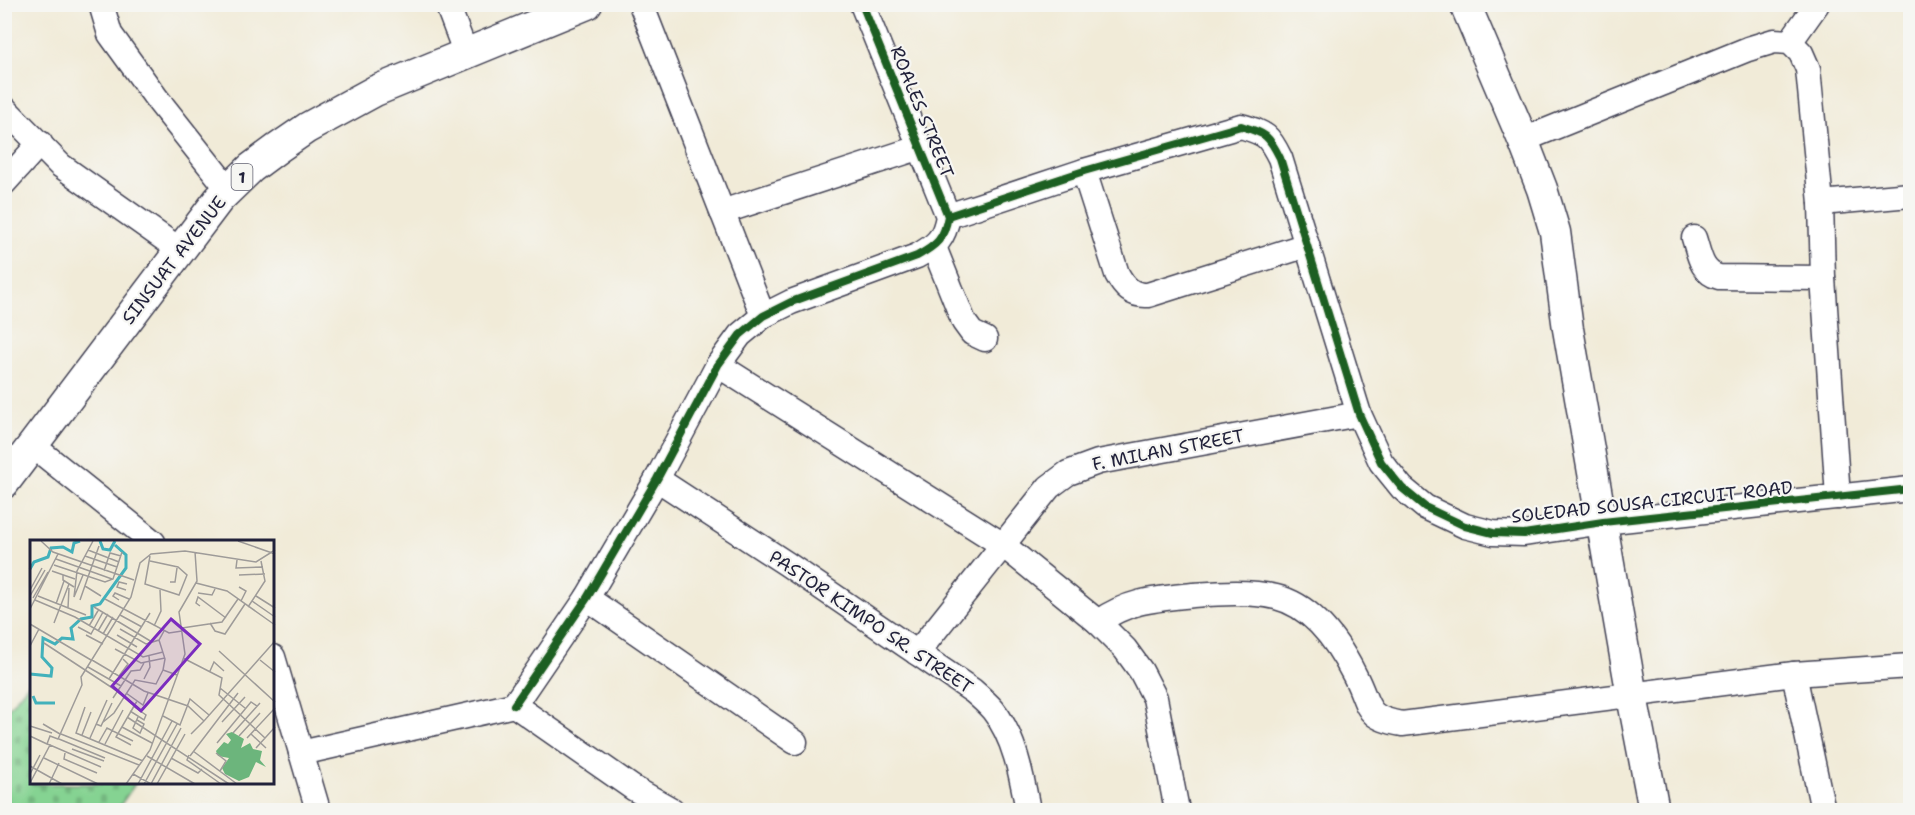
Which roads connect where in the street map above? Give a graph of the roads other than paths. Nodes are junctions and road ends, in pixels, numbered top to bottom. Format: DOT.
graph roads {
  1 [pos="101,4"];
  2 [pos="447,4"];
  3 [pos="587,4"];
  4 [pos="641,4"];
  5 [pos="862,4"];
  6 [pos="1465,4"];
  7 [pos="1817,4"];
  8 [pos="1790,42"];
  9 [pos="466,54"];
  10 [pos="4,108"];
  11 [pos="1523,140"];
  12 [pos="40,143"];
  13 [pos="921,147"];
  14 [pos="1084,171"];
  15 [pos="4,183"];
  16 [pos="229,190"];
  17 [pos="1911,195"];
  18 [pos="1821,203"];
  19 [pos="722,212"];
  20 [pos="943,232"];
  21 [pos="1694,238"];
  22 [pos="1307,245"];
  23 [pos="180,250"];
  24 [pos="1823,278"];
  25 [pos="763,316"];
  26 [pos="986,339"];
  27 [pos="718,365"];
  28 [pos="1359,414"];
  29 [pos="32,445"];
  30 [pos="657,479"];
  31 [pos="4,483"];
  32 [pos="1911,489"];
  33 [pos="1838,497"];
  34 [pos="1603,522"];
  35 [pos="151,540"];
  36 [pos="1003,545"];
  37 [pos="587,598"];
  38 [pos="1098,622"];
  39 [pos="917,653"];
  40 [pos="274,660"];
  41 [pos="1911,666"];
  42 [pos="1794,674"];
  43 [pos="1632,696"];
  44 [pos="514,705"];
  45 [pos="795,742"];
  46 [pos="301,753"];
  47 [pos="659,807"];
  48 [pos="318,810"];
  49 [pos="1028,810"];
  50 [pos="1177,810"];
  51 [pos="1654,810"];
  52 [pos="1822,810"];
  1 -- 16 [label="street"];
  2 -- 9 [label="street"];
  3 -- 9 [label="main road, SINSUAT AVENUE / 1"];
  4 -- 19 [label="street"];
  5 -- 13 [label="street, ROALES STREET"];
  6 -- 11 [label="main road"];
  7 -- 8 [label="street"];
  8 -- 11 [label="street"];
  8 -- 18 [label="street"];
  9 -- 16 [label="main road, SINSUAT AVENUE / 1"];
  10 -- 12 [label="street"];
  11 -- 34 [label="main road"];
  12 -- 15 [label="street"];
  12 -- 23 [label="street"];
  13 -- 19 [label="street"];
  13 -- 20 [label="street, ROALES STREET"];
  14 -- 20 [label="street, SOLEDAD SOUSA CIRCUIT ROAD"];
  14 -- 22 [label="street, SOLEDAD SOUSA CIRCUIT ROAD"];
  14 -- 22 [label="street"];
  16 -- 23 [label="main road, SINSUAT AVENUE / 1"];
  17 -- 18 [label="street"];
  18 -- 24 [label="street"];
  19 -- 25 [label="street"];
  20 -- 25 [label="street, SOLEDAD SOUSA CIRCUIT ROAD"];
  20 -- 26 [label="street, ROALES STREET"];
  21 -- 24 [label="street"];
  22 -- 28 [label="street, SOLEDAD SOUSA CIRCUIT ROAD"];
  23 -- 29 [label="main road, SINSUAT AVENUE / 1"];
  24 -- 33 [label="street"];
  25 -- 27 [label="street, SOLEDAD SOUSA CIRCUIT ROAD"];
  27 -- 30 [label="street, SOLEDAD SOUSA CIRCUIT ROAD"];
  27 -- 36 [label="street"];
  28 -- 34 [label="street, SOLEDAD SOUSA CIRCUIT ROAD"];
  28 -- 36 [label="street, F. MILAN STREET"];
  29 -- 31 [label="main road, SINSUAT AVENUE / 1"];
  29 -- 35 [label="street"];
  30 -- 37 [label="street, SOLEDAD SOUSA CIRCUIT ROAD"];
  30 -- 39 [label="street, PASTOR KIMPO SR. STREET"];
  32 -- 33 [label="street, SOLEDAD SOUSA CIRCUIT ROAD"];
  33 -- 34 [label="street, SOLEDAD SOUSA CIRCUIT ROAD"];
  34 -- 43 [label="main road"];
  36 -- 38 [label="street"];
  36 -- 39 [label="street, F. MILAN STREET"];
  37 -- 44 [label="street, SOLEDAD SOUSA CIRCUIT ROAD"];
  37 -- 45 [label="street"];
  38 -- 43 [label="street"];
  38 -- 50 [label="street"];
  39 -- 49 [label="street, PASTOR KIMPO SR. STREET"];
  40 -- 46 [label="street"];
  41 -- 42 [label="street"];
  42 -- 43 [label="street"];
  42 -- 52 [label="street"];
  43 -- 51 [label="main road"];
  44 -- 46 [label="street"];
  44 -- 47 [label="street"];
  46 -- 48 [label="street"];
}
